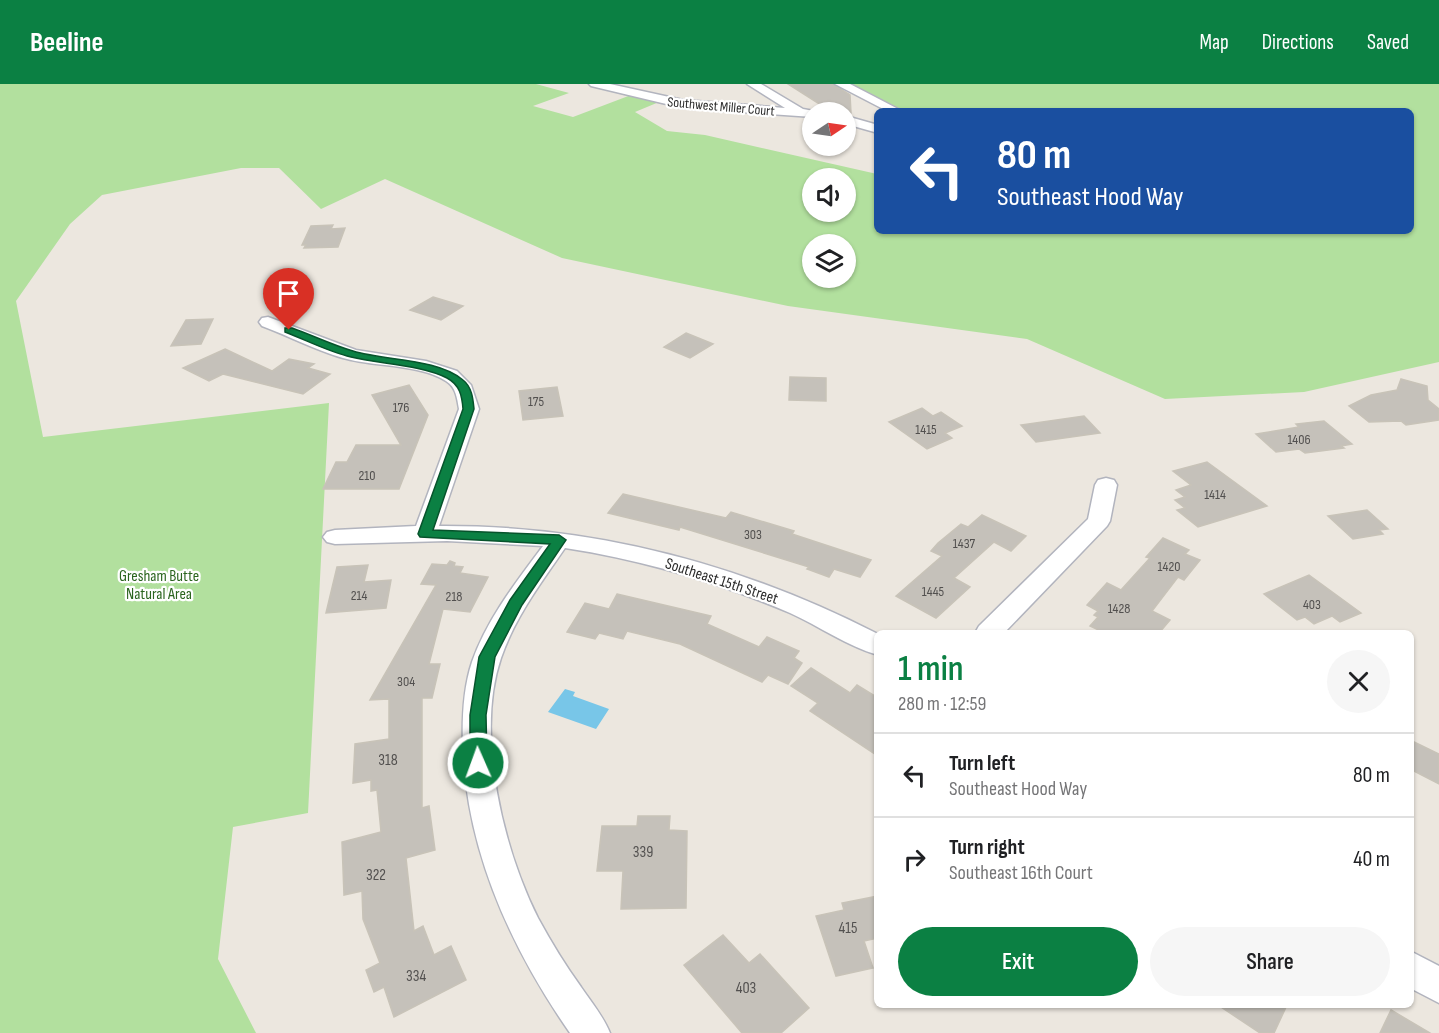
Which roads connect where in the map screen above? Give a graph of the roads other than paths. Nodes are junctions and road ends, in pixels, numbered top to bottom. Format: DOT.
graph roads {
  1 [pos="596,84"];
  2 [pos="753,84"];
  3 [pos="760,84"];
  4 [pos="841,84"];
  5 [pos="779,98"];
  6 [pos="890,108"];
  7 [pos="800,112"];
  8 [pos="856,122"];
  9 [pos="874,126"];
  10 [pos="268,322"];
  11 [pos="1106,485"];
  12 [pos="425,534"];
  13 [pos="335,537"];
  14 [pos="559,540"];
  15 [pos="991,630"];
  16 [pos="874,644"];
  17 [pos="1414,970"];
  18 [pos="1439,986"];
  19 [pos="592,1033"];
  1 -- 7 [label="street, Southwest Miller Court"];
  2 -- 5 [label="street"];
  3 -- 5 [label="street"];
  4 -- 6 [label="street"];
  5 -- 7 [label="street"];
  8 -- 9 [label="street"];
  10 -- 12 [label="street"];
  11 -- 15 [label="street"];
  12 -- 13 [label="street, Southeast 15th Street"];
  12 -- 14 [label="street, Southeast 15th Street"];
  14 -- 16 [label="street, Southeast 15th Street"];
  14 -- 19 [label="street"];
  17 -- 18 [label="street"];
}
